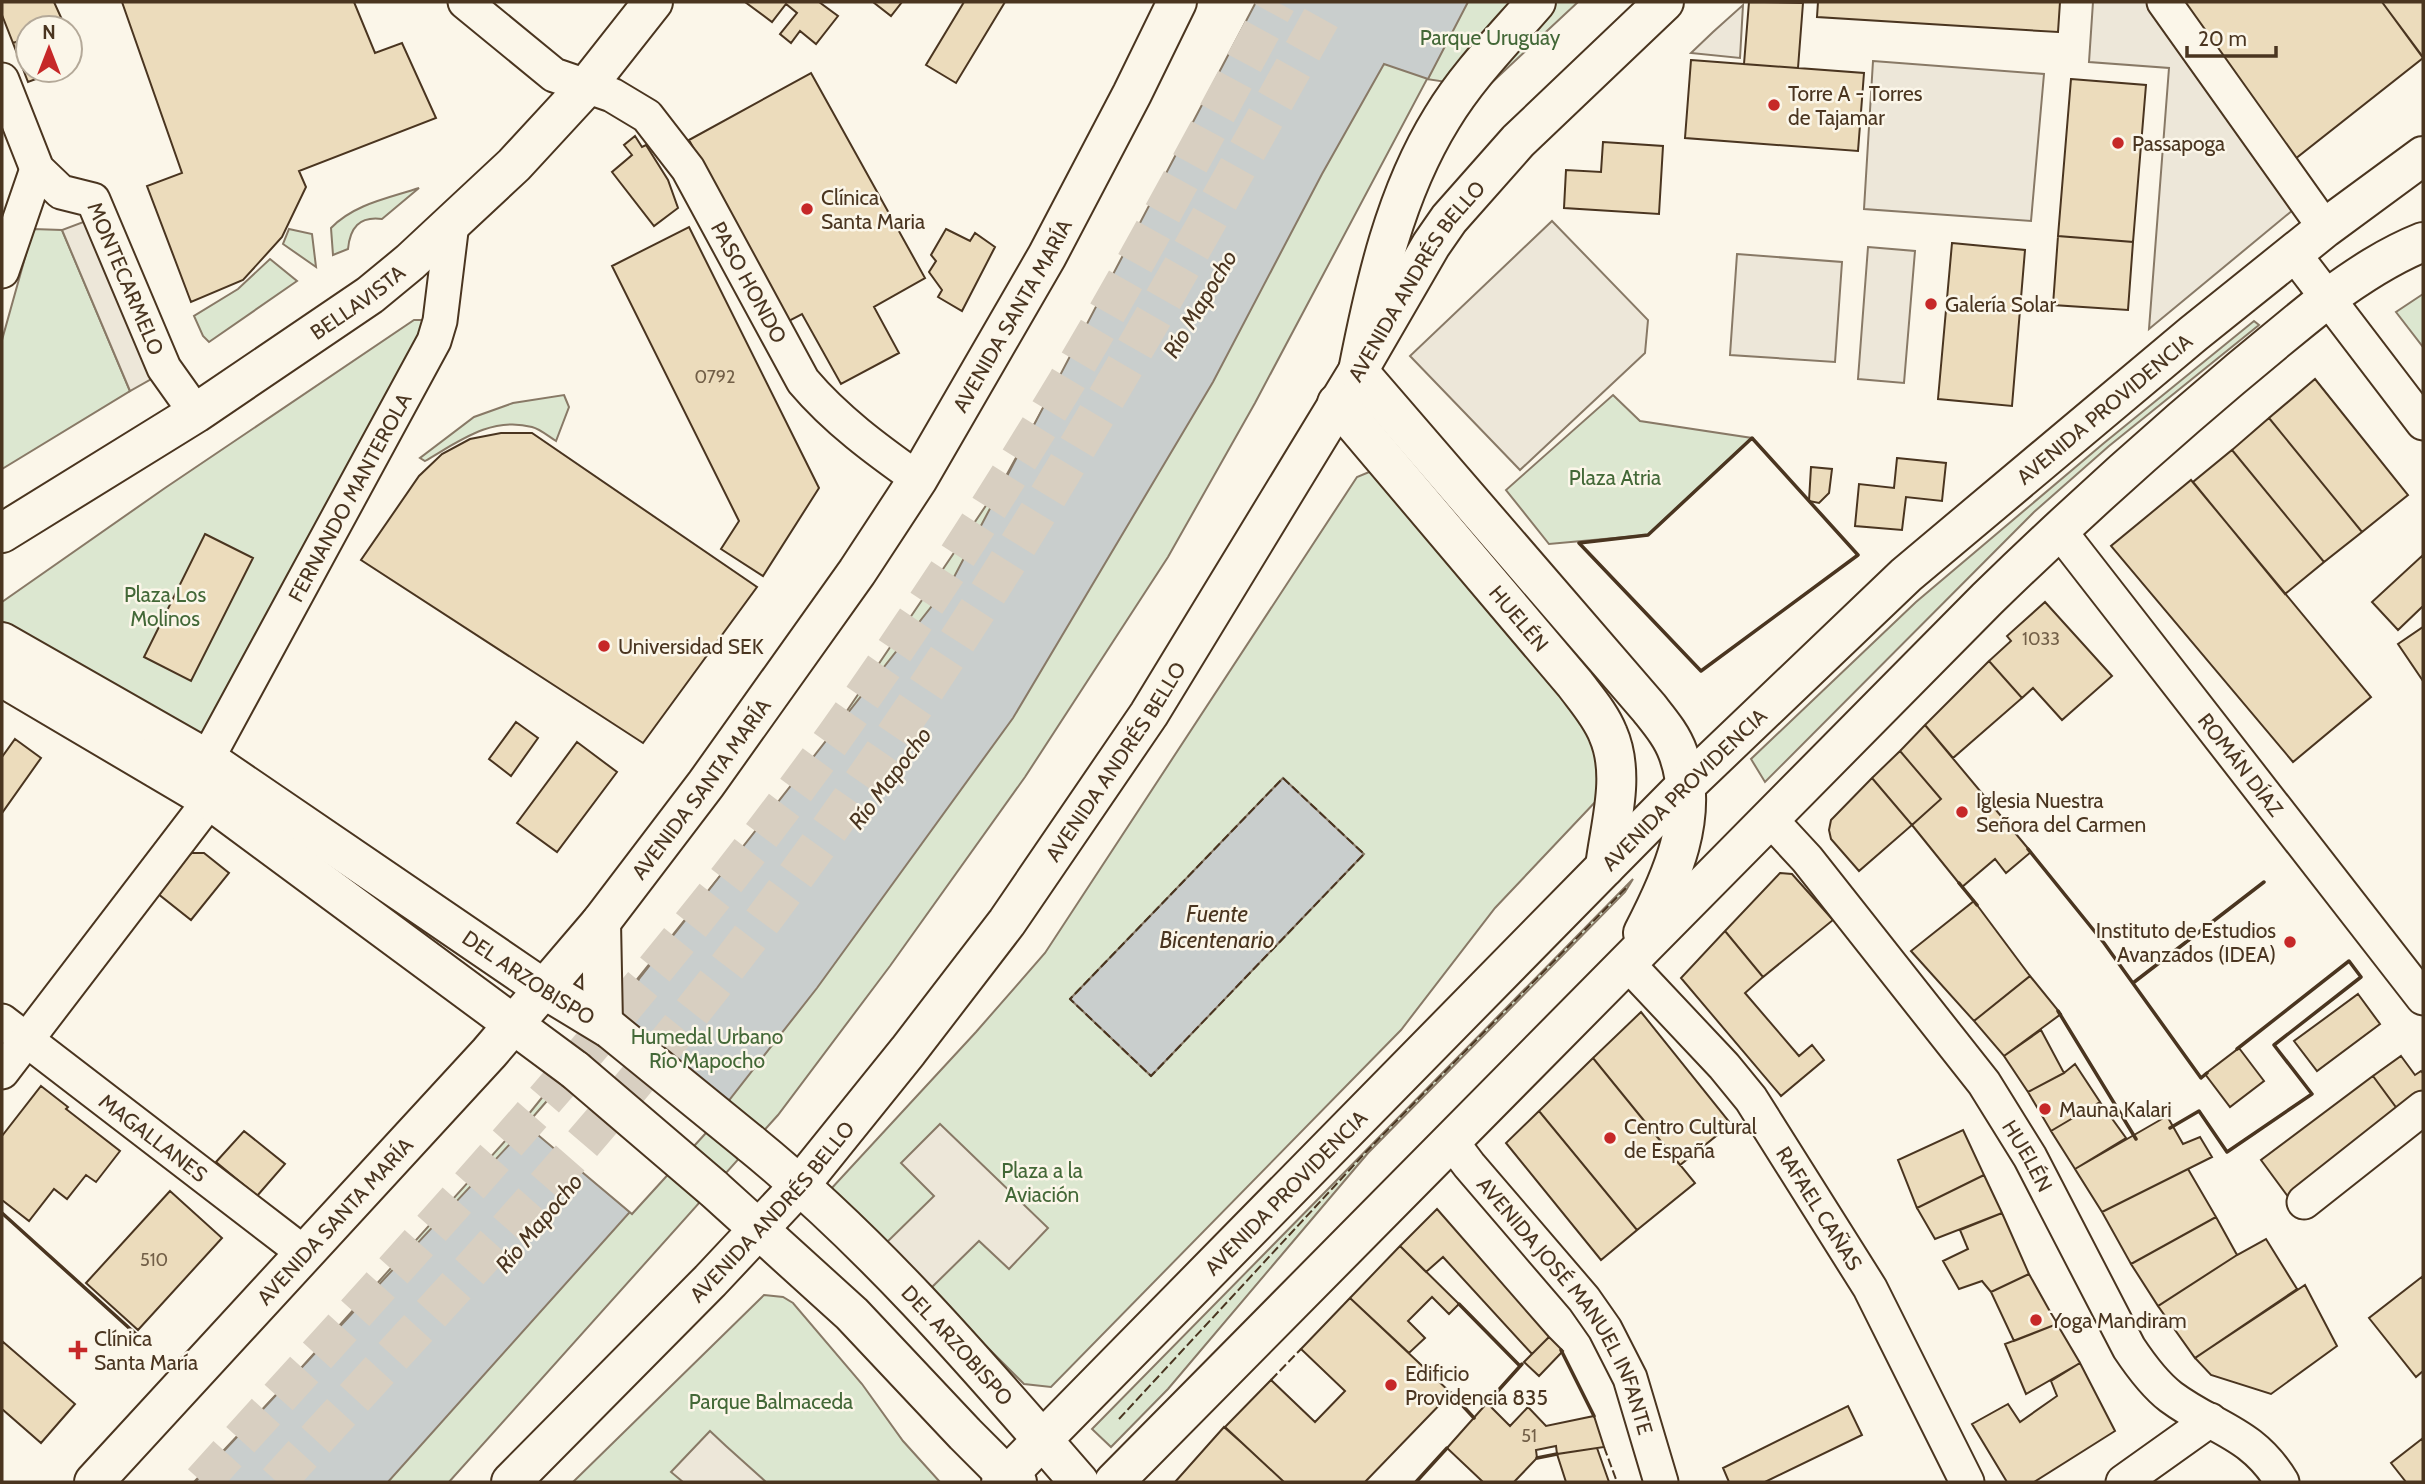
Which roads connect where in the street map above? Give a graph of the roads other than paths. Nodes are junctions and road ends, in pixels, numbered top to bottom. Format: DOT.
graph roads {
  1 [pos="464,2"];
  2 [pos="653,2"];
  3 [pos="1177,2"];
  4 [pos="1536,2"];
  5 [pos="1664,2"];
  6 [pos="2164,2"];
  7 [pos="2,80"];
  8 [pos="586,87"];
  9 [pos="2423,156"];
  10 [pos="37,169"];
  11 [pos="452,223"];
  12 [pos="2325,229"];
  13 [pos="2423,242"];
  14 [pos="2294,254"];
  15 [pos="2,271"];
  16 [pos="2328,298"];
  17 [pos="1358,371"];
  18 [pos="1337,403"];
  19 [pos="196,413"];
  20 [pos="2423,423"];
  21 [pos="918,478"];
  22 [pos="2059,529"];
  23 [pos="2,533"];
  24 [pos="2,642"];
  25 [pos="2,677"];
  26 [pos="207,759"];
  27 [pos="1685,786"];
  28 [pos="210,800"];
  29 [pos="1770,819"];
  30 [pos="1605,867"];
  31 [pos="601,922"];
  32 [pos="1627,963"];
  33 [pos="544,989"];
  34 [pos="2423,998"];
  35 [pos="513,1024"];
  36 [pos="607,1026"];
  37 [pos="15,1030"];
  38 [pos="2,1072"];
  39 [pos="2423,1108"];
  40 [pos="1451,1140"];
  41 [pos="800,1185"];
  42 [pos="2304,1202"];
  43 [pos="759,1229"];
  44 [pos="304,1253"];
  45 [pos="2210,1420"];
  46 [pos="1043,1440"];
  47 [pos="1008,1480"];
  48 [pos="94,1482"];
  49 [pos="510,1482"];
  50 [pos="1080,1482"];
  51 [pos="1114,1482"];
  52 [pos="1661,1482"];
  53 [pos="1967,1482"];
  54 [pos="2123,1482"];
  55 [pos="2282,1482"];
  1 -- 8 [label="street, PASO HONDO"];
  2 -- 8 [label="main road, BELLAVISTA"];
  3 -- 21 [label="main road, AVENIDA SANTA MARÍA"];
  4 -- 17 [label="main road"];
  5 -- 17 [label="main road, AVENIDA ANDRÉS BELLO"];
  6 -- 12 [label="street"];
  7 -- 10 [label="street, MONTECARMELO"];
  8 -- 11 [label="main road, BELLAVISTA"];
  8 -- 21 [label="street, PASO HONDO"];
  9 -- 12 [label="main road, AVENIDA PROVIDENCIA"];
  10 -- 15 [label="street"];
  10 -- 19 [label="street, MONTECARMELO"];
  11 -- 19 [label="main road, BELLAVISTA"];
  11 -- 26 [label="street, FERNANDO MANTEROLA"];
  12 -- 14 [label="main road, AVENIDA PROVIDENCIA"];
  13 -- 16 [label="main road"];
  14 -- 16 [label="street"];
  14 -- 27 [label="main road, AVENIDA PROVIDENCIA"];
  16 -- 20 [label="street"];
  16 -- 22 [label="main road"];
  17 -- 18 [label="main road, AVENIDA ANDRÉS BELLO"];
  17 -- 27 [label="main road, HUELÉN"];
  18 -- 30 [label="main road, HUELÉN"];
  18 -- 41 [label="main road, AVENIDA ANDRÉS BELLO"];
  19 -- 23 [label="main road, BELLAVISTA"];
  21 -- 31 [label="main road, AVENIDA SANTA MARÍA"];
  22 -- 29 [label="main road"];
  22 -- 34 [label="street, ROMÁN DÍAZ"];
  24 -- 26 [label="main road, DEL ARZOBISPO"];
  25 -- 28 [label="main road, DEL ARZOBISPO"];
  26 -- 33 [label="main road, DEL ARZOBISPO"];
  27 -- 30 [label="main road, AVENIDA PROVIDENCIA"];
  27 -- 32 [label="main road, HUELÉN"];
  28 -- 35 [label="main road, DEL ARZOBISPO"];
  28 -- 37 [label="street"];
  29 -- 32 [label="main road"];
  29 -- 45 [label="street, HUELÉN"];
  30 -- 46 [label="main road, AVENIDA PROVIDENCIA"];
  31 -- 33 [label="main road, AVENIDA SANTA MARÍA"];
  31 -- 36 [label="main road"];
  32 -- 40 [label="main road"];
  32 -- 53 [label="street, RAFAEL CAÑAS"];
  33 -- 35 [label="main road, AVENIDA SANTA MARÍA"];
  33 -- 36 [label="main road, DEL ARZOBISPO"];
  35 -- 43 [label="main road, DEL ARZOBISPO, bridge"];
  35 -- 44 [label="main road, AVENIDA SANTA MARÍA"];
  36 -- 41 [label="main road, DEL ARZOBISPO, bridge"];
  37 -- 38 [label="street"];
  37 -- 44 [label="street, MAGALLANES"];
  39 -- 42 [label="street"];
  40 -- 51 [label="main road"];
  40 -- 52 [label="street, AVENIDA JOSÉ MANUEL INFANTE"];
  41 -- 43 [label="main road, AVENIDA ANDRÉS BELLO"];
  41 -- 46 [label="main road, DEL ARZOBISPO"];
  43 -- 47 [label="main road, DEL ARZOBISPO"];
  43 -- 49 [label="main road, AVENIDA ANDRÉS BELLO"];
  44 -- 48 [label="main road, AVENIDA SANTA MARÍA"];
  45 -- 54 [label="street"];
  45 -- 55 [label="street, HUELÉN"];
  46 -- 47 [label="main road, AVENIDA PROVIDENCIA"];
  46 -- 50 [label="main road, DEL ARZOBISPO"];
}
